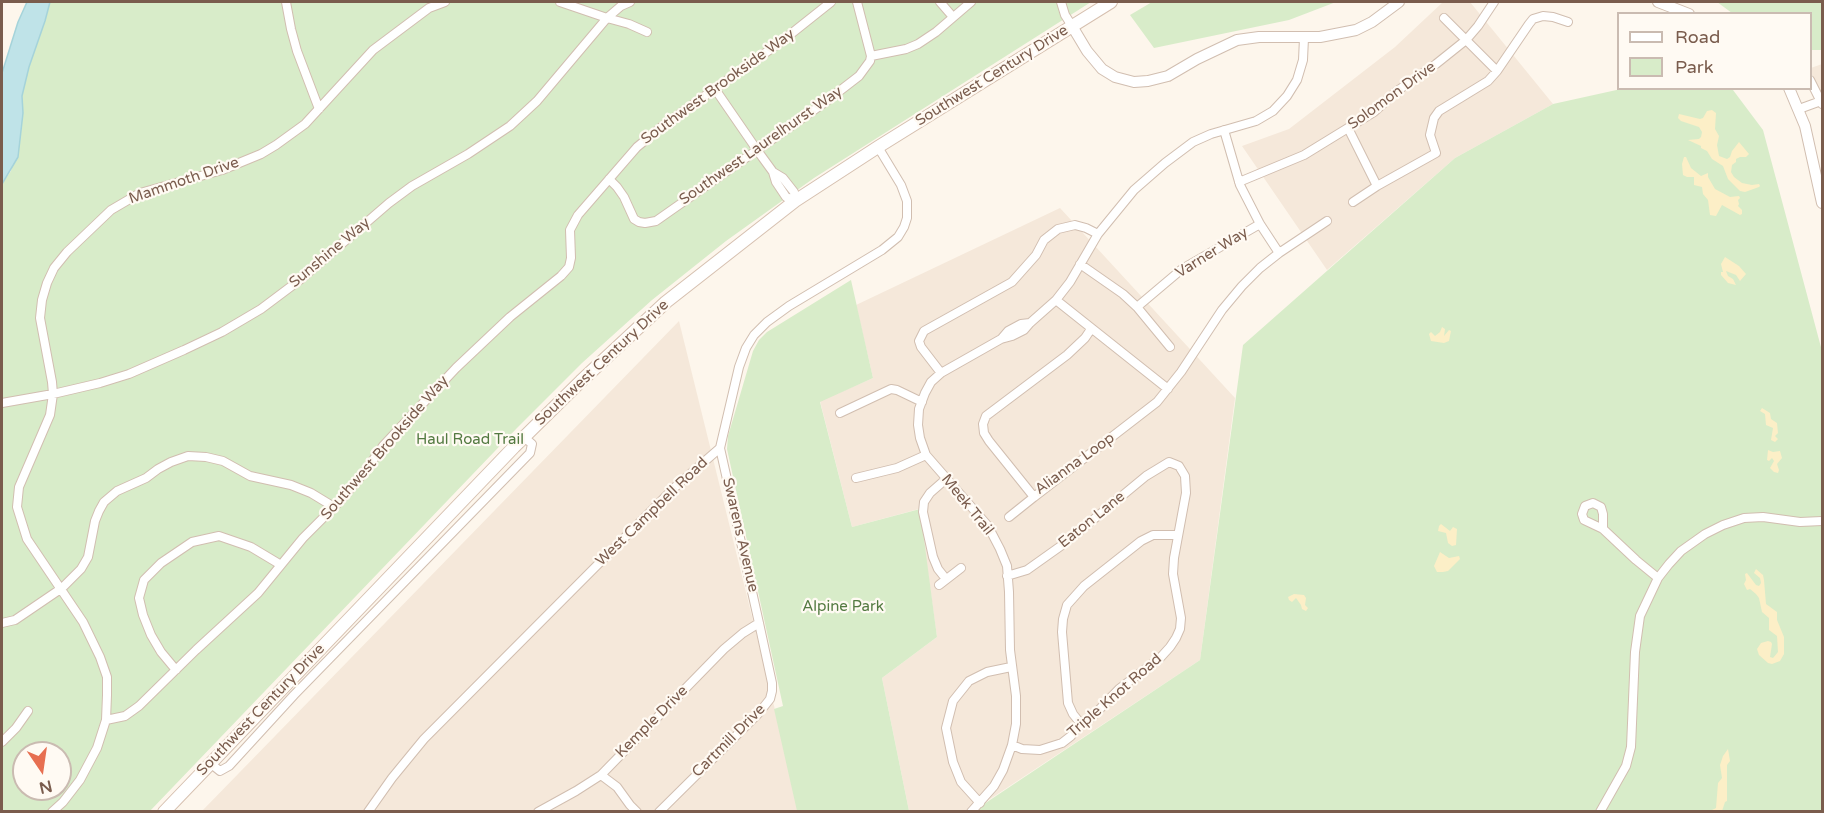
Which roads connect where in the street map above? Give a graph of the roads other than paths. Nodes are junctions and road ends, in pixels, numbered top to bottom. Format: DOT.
graph roads {
  1 [pos="286,2"];
  2 [pos="445,2"];
  3 [pos="560,2"];
  4 [pos="630,2"];
  5 [pos="831,2"];
  6 [pos="857,2"];
  7 [pos="940,2"];
  8 [pos="971,2"];
  9 [pos="1061,2"];
  10 [pos="1111,2"];
  11 [pos="1399,2"];
  12 [pos="1494,2"];
  13 [pos="1658,2"];
  14 [pos="427,5"];
  15 [pos="1685,9"];
  16 [pos="953,17"];
  17 [pos="607,18"];
  18 [pos="1444,18"];
  19 [pos="1568,22"];
  20 [pos="1072,26"];
  21 [pos="647,32"];
  22 [pos="1304,38"];
  23 [pos="1466,40"];
  24 [pos="871,56"];
  25 [pos="1497,71"];
  26 [pos="1812,84"];
  27 [pos="716,89"];
  28 [pos="1790,90"];
  29 [pos="1822,103"];
  30 [pos="319,109"];
  31 [pos="1799,109"];
  32 [pos="1348,128"];
  33 [pos="1224,130"];
  34 [pos="878,147"];
  35 [pos="757,150"];
  36 [pos="609,179"];
  37 [pos="1239,182"];
  38 [pos="1377,186"];
  39 [pos="795,201"];
  40 [pos="1353,202"];
  41 [pos="1822,202"];
  42 [pos="1327,221"];
  43 [pos="1260,224"];
  44 [pos="1098,234"];
  45 [pos="1279,253"];
  46 [pos="1080,264"];
  47 [pos="1056,300"];
  48 [pos="1137,307"];
  49 [pos="1091,329"];
  50 [pos="1170,347"];
  51 [pos="941,373"];
  52 [pos="1168,389"];
  53 [pos="53,394"];
  54 [pos="922,402"];
  55 [pos="2,403"];
  56 [pos="840,413"];
  57 [pos="720,448"];
  58 [pos="926,455"];
  59 [pos="1174,463"];
  60 [pos="856,478"];
  61 [pos="946,480"];
  62 [pos="1034,497"];
  63 [pos="334,507"];
  64 [pos="1009,517"];
  65 [pos="1822,521"];
  66 [pos="1604,529"];
  67 [pos="1178,535"];
  68 [pos="281,565"];
  69 [pos="961,568"];
  70 [pos="1007,576"];
  71 [pos="1658,578"];
  72 [pos="62,588"];
  73 [pos="2,623"];
  74 [pos="759,623"];
  75 [pos="1011,667"];
  76 [pos="176,669"];
  77 [pos="28,711"];
  78 [pos="106,720"];
  79 [pos="1081,724"];
  80 [pos="2,742"];
  81 [pos="1012,746"];
  82 [pos="601,774"];
  83 [pos="980,803"];
  84 [pos="52,812"];
  85 [pos="164,812"];
  86 [pos="368,812"];
  87 [pos="538,812"];
  88 [pos="637,812"];
  89 [pos="659,812"];
  90 [pos="971,812"];
  91 [pos="1600,812"];
  1 -- 30 [label="street"];
  2 -- 14 [label="street, Mammoth Drive"];
  3 -- 17 [label="street"];
  4 -- 17 [label="street, Sunshine Way"];
  5 -- 27 [label="street, Southwest Brookside Way"];
  6 -- 24 [label="street"];
  7 -- 16 [label="street"];
  8 -- 16 [label="street"];
  9 -- 20 [label="street"];
  10 -- 20 [label="main road, Southwest Century Drive"];
  11 -- 22 [label="street"];
  12 -- 23 [label="street, Solomon Drive"];
  13 -- 15 [label="street"];
  14 -- 30 [label="street, Mammoth Drive"];
  16 -- 24 [label="street"];
  17 -- 21 [label="street"];
  17 -- 53 [label="street, Sunshine Way"];
  18 -- 23 [label="street"];
  19 -- 25 [label="street"];
  20 -- 22 [label="street"];
  20 -- 34 [label="main road, Southwest Century Drive"];
  22 -- 33 [label="street, Meek Trail"];
  23 -- 25 [label="street"];
  23 -- 32 [label="street, Solomon Drive"];
  24 -- 35 [label="street, Southwest Laurelhurst Way"];
  25 -- 38 [label="street"];
  26 -- 29 [label="street"];
  27 -- 35 [label="street"];
  27 -- 36 [label="street, Southwest Brookside Way"];
  28 -- 31 [label="street"];
  29 -- 31 [label="street"];
  30 -- 53 [label="street, Mammoth Drive"];
  31 -- 41 [label="street"];
  32 -- 37 [label="street, Solomon Drive"];
  32 -- 38 [label="street"];
  33 -- 37 [label="street"];
  33 -- 44 [label="street, Meek Trail"];
  34 -- 39 [label="main road, Southwest Century Drive"];
  34 -- 57 [label="street, West Campbell Road"];
  35 -- 36 [label="street, Southwest Laurelhurst Way"];
  35 -- 39 [label="street"];
  36 -- 63 [label="street, Southwest Brookside Way"];
  37 -- 43 [label="street"];
  38 -- 40 [label="street"];
  39 -- 85 [label="main road, Southwest Century Drive"];
  42 -- 45 [label="street, Alianna Loop"];
  43 -- 45 [label="street"];
  43 -- 48 [label="street, Varner Way"];
  44 -- 46 [label="street, Meek Trail"];
  44 -- 51 [label="street"];
  45 -- 52 [label="street, Alianna Loop"];
  46 -- 47 [label="street, Meek Trail"];
  46 -- 48 [label="street"];
  47 -- 49 [label="street"];
  47 -- 51 [label="street, Meek Trail"];
  48 -- 50 [label="street"];
  49 -- 52 [label="street"];
  49 -- 62 [label="street, Alianna Loop"];
  51 -- 54 [label="street, Meek Trail"];
  52 -- 62 [label="street, Alianna Loop"];
  53 -- 55 [label="street, Sunshine Way"];
  53 -- 72 [label="street, Mammoth Drive"];
  54 -- 56 [label="street"];
  54 -- 58 [label="street, Meek Trail"];
  57 -- 74 [label="street, Swarens Avenue"];
  57 -- 86 [label="street, West Campbell Road"];
  58 -- 60 [label="street"];
  58 -- 61 [label="street, Meek Trail"];
  59 -- 67 [label="street, Triple Knot Road"];
  59 -- 70 [label="street, Eaton Lane"];
  61 -- 69 [label="street"];
  61 -- 70 [label="street, Meek Trail"];
  62 -- 64 [label="street"];
  63 -- 68 [label="street, Southwest Brookside Way"];
  63 -- 72 [label="street"];
  65 -- 71 [label="street"];
  66 -- 71 [label="street"];
  67 -- 79 [label="street, Triple Knot Road"];
  67 -- 79 [label="street"];
  68 -- 76 [label="street, Southwest Brookside Way"];
  68 -- 76 [label="street"];
  70 -- 75 [label="street, Meek Trail"];
  71 -- 91 [label="street"];
  72 -- 73 [label="street"];
  72 -- 78 [label="street, Mammoth Drive"];
  74 -- 82 [label="street, Kemple Drive"];
  74 -- 89 [label="street, Cartmill Drive"];
  75 -- 81 [label="street, Meek Trail"];
  75 -- 83 [label="street"];
  76 -- 78 [label="street, Southwest Brookside Way"];
  77 -- 80 [label="street"];
  78 -- 84 [label="street, Mammoth Drive"];
  79 -- 81 [label="street, Triple Knot Road"];
  81 -- 83 [label="street, Meek Trail"];
  82 -- 87 [label="street, Kemple Drive"];
  82 -- 88 [label="street"];
  83 -- 90 [label="street, Meek Trail"];
}
